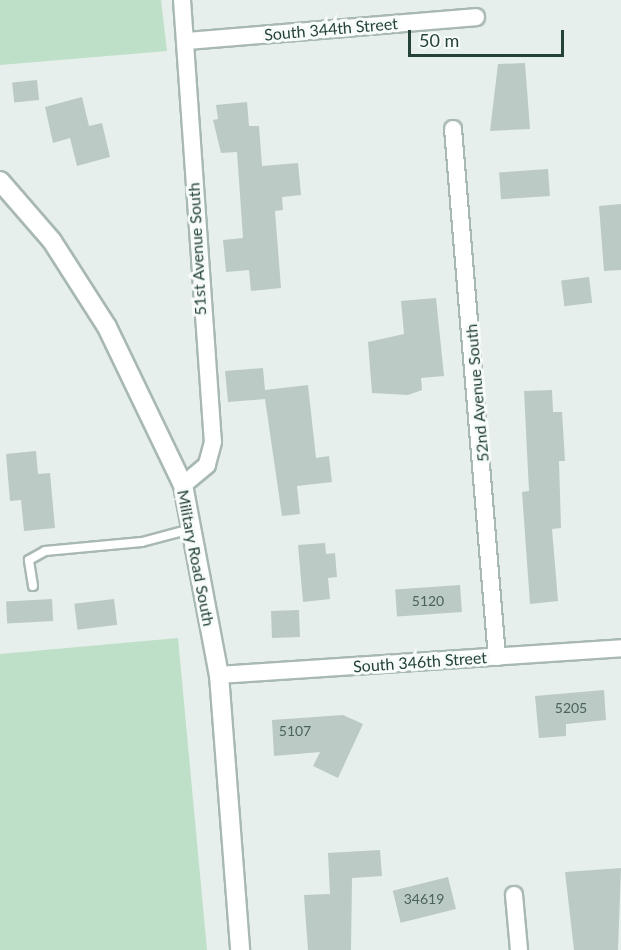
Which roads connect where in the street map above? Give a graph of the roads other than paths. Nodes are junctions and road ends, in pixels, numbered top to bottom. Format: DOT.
graph roads {
  1 [pos="182,0"];
  2 [pos="476,17"];
  3 [pos="186,41"];
  4 [pos="453,129"];
  5 [pos="0,181"];
  6 [pos="183,485"];
  7 [pos="191,529"];
  8 [pos="33,586"];
  9 [pos="621,648"];
  10 [pos="497,657"];
  11 [pos="219,675"];
  12 [pos="514,896"];
  13 [pos="240,950"];
  14 [pos="519,950"];
  1 -- 3 [label="street, 51st Avenue South"];
  2 -- 3 [label="street, South 344th Street"];
  3 -- 6 [label="street, 51st Avenue South"];
  4 -- 10 [label="street, 52nd Avenue South"];
  5 -- 6 [label="main road, Military Road South"];
  6 -- 7 [label="main road, Military Road South"];
  7 -- 8 [label="lane"];
  7 -- 11 [label="main road, Military Road South"];
  9 -- 10 [label="street, South 346th Street"];
  10 -- 11 [label="street, South 346th Street"];
  11 -- 13 [label="main road, Military Road South"];
  12 -- 14 [label="street"];
}
